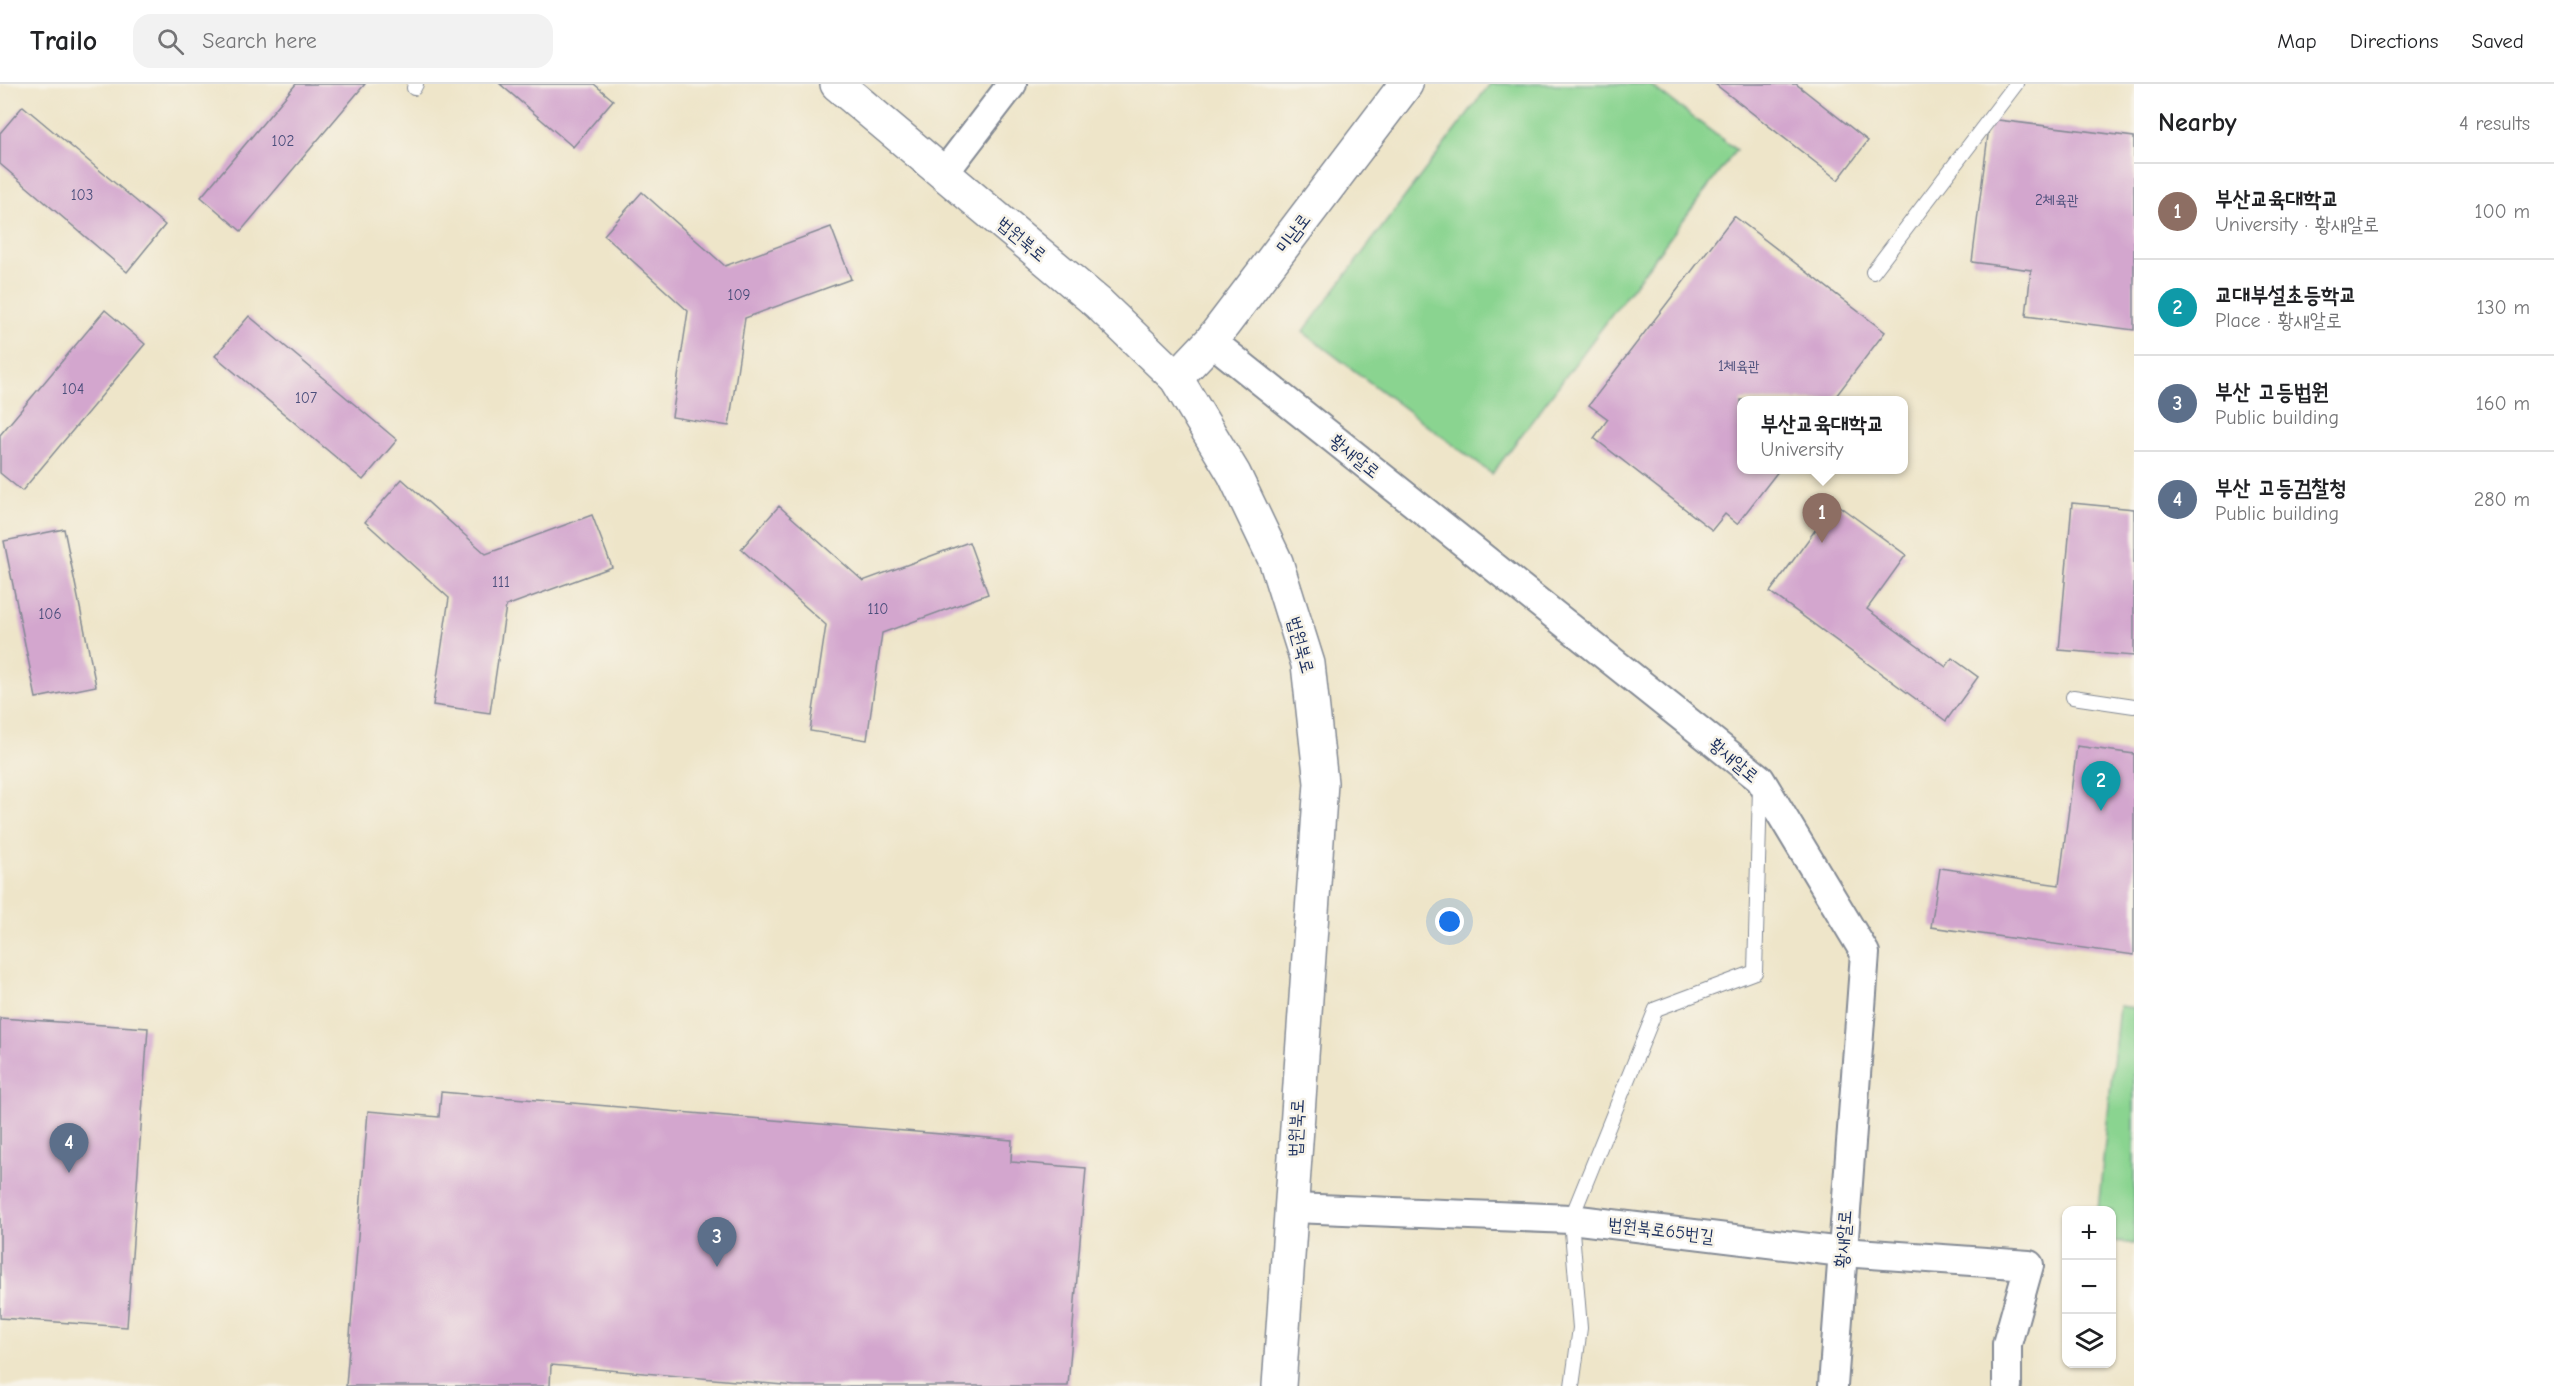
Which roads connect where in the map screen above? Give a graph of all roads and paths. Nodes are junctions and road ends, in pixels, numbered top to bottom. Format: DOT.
graph roads {
  1 [pos="837,84"];
  2 [pos="1012,84"];
  3 [pos="1406,84"];
  4 [pos="2016,84"];
  5 [pos="944,173"];
  6 [pos="1873,272"];
  7 [pos="1211,341"];
  8 [pos="1176,378"];
  9 [pos="2073,697"];
  10 [pos="2134,706"];
  11 [pos="1760,779"];
  12 [pos="1293,1208"];
  13 [pos="1571,1219"];
  14 [pos="1842,1252"];
  15 [pos="1279,1386"];
  16 [pos="1572,1386"];
  17 [pos="1833,1386"];
  18 [pos="2007,1386"];
  1 -- 5 [label="main road, 법원북로"];
  2 -- 5 [label="street"];
  3 -- 7 [label="main road, 미남로"];
  4 -- 6 [label="lane"];
  5 -- 8 [label="main road, 법원북로"];
  7 -- 8 [label="main road, 미남로"];
  7 -- 11 [label="street, 황새알로"];
  8 -- 12 [label="main road, 법원북로"];
  9 -- 10 [label="lane"];
  11 -- 13 [label="lane"];
  11 -- 14 [label="street, 황새알로"];
  12 -- 13 [label="street, 법원북로65번길"];
  12 -- 15 [label="main road, 법원북로"];
  13 -- 14 [label="street, 법원북로65번길"];
  13 -- 16 [label="lane"];
  14 -- 17 [label="street, 황새알로"];
  14 -- 18 [label="street, 법원북로65번길"];
}
